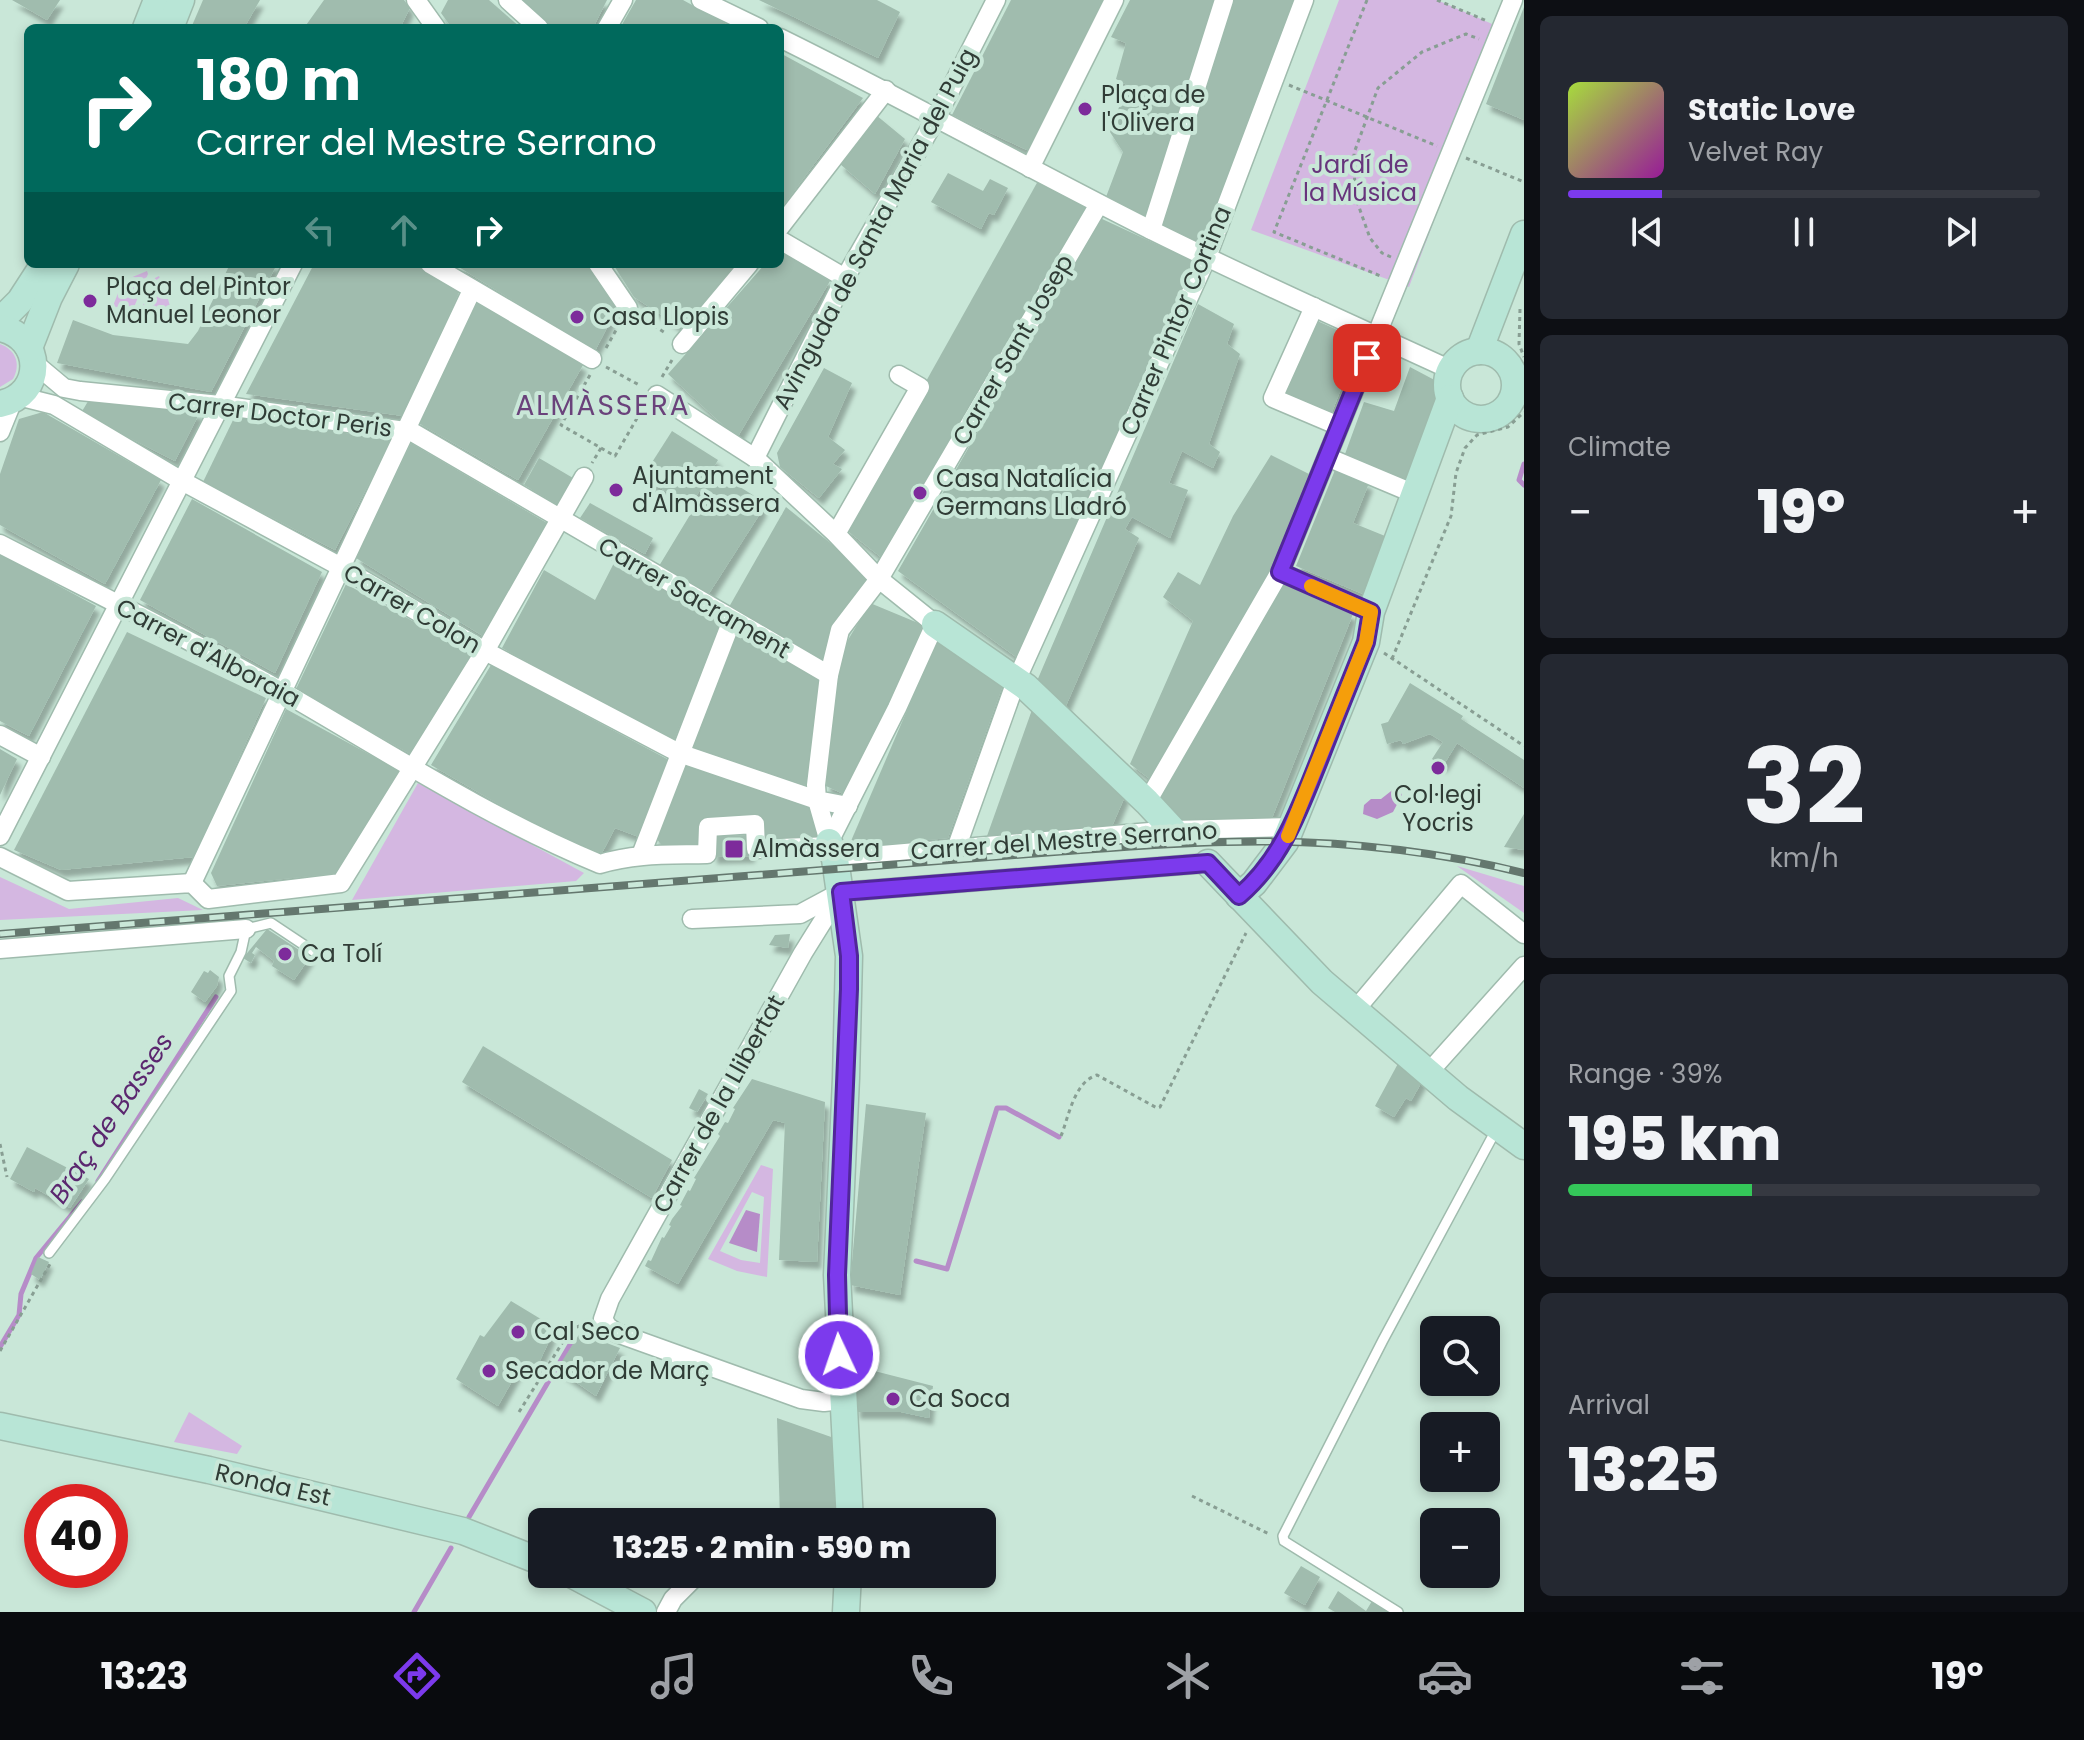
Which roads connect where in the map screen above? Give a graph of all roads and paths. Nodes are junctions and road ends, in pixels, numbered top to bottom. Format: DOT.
graph roads {
  1 [pos="157,0"];
  2 [pos="181,0"];
  3 [pos="508,0"];
  4 [pos="623,0"];
  5 [pos="701,0"];
  6 [pos="996,0"];
  7 [pos="1114,0"];
  8 [pos="1224,0"];
  9 [pos="1304,0"];
  10 [pos="1367,0"];
  11 [pos="1437,0"];
  12 [pos="1513,0"];
  13 [pos="423,3"];
  14 [pos="148,24"];
  15 [pos="172,24"];
  16 [pos="415,24"];
  17 [pos="434,24"];
  18 [pos="535,24"];
  19 [pos="609,24"];
  20 [pos="751,24"];
  21 [pos="1498,36"];
  22 [pos="784,40"];
  23 [pos="1274,79"];
  24 [pos="886,90"];
  25 [pos="1326,101"];
  26 [pos="1367,117"];
  27 [pos="935,120"];
  28 [pos="1451,152"];
  29 [pos="1030,168"];
  30 [pos="1524,182"];
  31 [pos="1099,204"];
  32 [pos="784,222"];
  33 [pos="1151,230"];
  34 [pos="1524,234"];
  35 [pos="784,242"];
  36 [pos="1207,257"];
  37 [pos="1406,263"];
  38 [pos="41,268"];
  39 [pos="64,268"];
  40 [pos="291,268"];
  41 [pos="436,268"];
  42 [pos="601,268"];
  43 [pos="746,268"];
  44 [pos="845,278"];
  45 [pos="1398,282"];
  46 [pos="472,290"];
  47 [pos="1524,298"];
  48 [pos="1314,307"];
  49 [pos="628,308"];
  50 [pos="0,321"];
  51 [pos="0,328"];
  52 [pos="1376,336"];
  53 [pos="682,344"];
  54 [pos="1479,351"];
  55 [pos="31,355"];
  56 [pos="1524,357"];
  57 [pos="594,361"];
  58 [pos="1451,370"];
  59 [pos="899,375"];
  60 [pos="654,394"];
  61 [pos="1450,398"];
  62 [pos="6,402"];
  63 [pos="220,405"];
  64 [pos="1524,412"];
  65 [pos="1339,426"];
  66 [pos="405,431"];
  67 [pos="0,432"];
  68 [pos="601,448"];
  69 [pos="1327,457"];
  70 [pos="755,458"];
  71 [pos="584,477"];
  72 [pos="182,481"];
  73 [pos="1415,494"];
  74 [pos="560,519"];
  75 [pos="836,534"];
  76 [pos="0,544"];
  77 [pos="341,567"];
  78 [pos="1280,572"];
  79 [pos="879,579"];
  80 [pos="118,605"];
  81 [pos="1371,612"];
  82 [pos="732,620"];
  83 [pos="935,624"];
  84 [pos="1366,642"];
  85 [pos="485,651"];
  86 [pos="1392,659"];
  87 [pos="829,675"];
  88 [pos="1016,681"];
  89 [pos="284,692"];
  90 [pos="0,735"];
  91 [pos="1524,746"];
  92 [pos="679,753"];
  93 [pos="41,757"];
  94 [pos="413,770"];
  95 [pos="817,800"];
  96 [pos="1147,802"];
  97 [pos="848,806"];
  98 [pos="1292,827"];
  99 [pos="1173,830"];
  100 [pos="0,836"];
  101 [pos="832,849"];
  102 [pos="956,849"];
  103 [pos="631,856"];
  104 [pos="0,857"];
  105 [pos="1208,863"];
  106 [pos="192,883"];
  107 [pos="841,892"];
  108 [pos="1247,903"];
  109 [pos="692,919"];
  110 [pos="246,929"];
  111 [pos="1524,934"];
  112 [pos="0,949"];
  113 [pos="316,953"];
  114 [pos="1524,966"];
  115 [pos="1356,1009"];
  116 [pos="1429,1072"];
  117 [pos="1498,1127"];
  118 [pos="1061,1136"];
  119 [pos="0,1144"];
  120 [pos="1524,1146"];
  121 [pos="7,1177"];
  122 [pos="49,1253"];
  123 [pos="603,1319"];
  124 [pos="0,1351"];
  125 [pos="842,1400"];
  126 [pos="519,1412"];
  127 [pos="0,1426"];
  128 [pos="1192,1496"];
  129 [pos="849,1508"];
  130 [pos="1285,1531"];
  131 [pos="528,1557"];
  132 [pos="598,1588"];
  133 [pos="684,1588"];
  134 [pos="847,1588"];
  135 [pos="643,1612"];
  136 [pos="666,1612"];
  137 [pos="846,1612"];
  138 [pos="1398,1612"];
  1 -- 14 [label="street"];
  2 -- 15 [label="street"];
  3 -- 18 [label="street"];
  4 -- 19 [label="street"];
  5 -- 20 [label="street"];
  6 -- 27 [label="street, Avinguda de Santa Maria del Puig"];
  7 -- 29 [label="street"];
  8 -- 33 [label="street"];
  9 -- 23 [label="street, Carrer Pintor Cortina"];
  10 -- 25 [label="path"];
  11 -- 21 [label="path"];
  12 -- 21 [label="street"];
  13 -- 16 [label="street"];
  13 -- 17 [label="street"];
  21 -- 26 [label="path"];
  21 -- 28 [label="street"];
  22 -- 24 [label="street"];
  23 -- 25 [label="path"];
  23 -- 36 [label="street, Carrer Pintor Cortina"];
  24 -- 27 [label="street"];
  24 -- 32 [label="street"];
  25 -- 26 [label="path"];
  25 -- 45 [label="path"];
  26 -- 28 [label="path"];
  26 -- 37 [label="path"];
  27 -- 29 [label="street"];
  27 -- 44 [label="street, Avinguda de Santa Maria del Puig"];
  28 -- 30 [label="path"];
  28 -- 37 [label="street"];
  29 -- 31 [label="street"];
  31 -- 33 [label="street"];
  31 -- 79 [label="street, Carrer Sant Josep"];
  33 -- 36 [label="street"];
  34 -- 54 [label="street"];
  35 -- 44 [label="street"];
  36 -- 48 [label="street"];
  36 -- 88 [label="street, Carrer Pintor Cortina"];
  37 -- 45 [label="street"];
  38 -- 50 [label="street"];
  39 -- 55 [label="street"];
  40 -- 63 [label="street"];
  41 -- 46 [label="street"];
  42 -- 49 [label="street"];
  43 -- 53 [label="street"];
  44 -- 70 [label="street, Avinguda de Santa Maria del Puig"];
  45 -- 52 [label="street"];
  46 -- 57 [label="street"];
  46 -- 66 [label="street"];
  47 -- 56 [label="path"];
  48 -- 52 [label="street"];
  48 -- 65 [label="street"];
  49 -- 53 [label="path"];
  49 -- 57 [label="path"];
  51 -- 55 [label="street"];
  52 -- 58 [label="street"];
  52 -- 65 [label="street"];
  53 -- 60 [label="path"];
  54 -- 58 [label="street"];
  54 -- 61 [label="street"];
  55 -- 62 [label="street"];
  55 -- 63 [label="street, Carrer Doctor Peris"];
  57 -- 60 [label="path"];
  57 -- 68 [label="path"];
  58 -- 61 [label="street"];
  59 -- 75 [label="street"];
  60 -- 68 [label="path"];
  60 -- 70 [label="street"];
  61 -- 73 [label="street"];
  62 -- 67 [label="street"];
  62 -- 72 [label="street, Carrer Colon"];
  63 -- 66 [label="street, Carrer Doctor Peris"];
  63 -- 72 [label="street"];
  64 -- 86 [label="path"];
  65 -- 69 [label="street"];
  66 -- 74 [label="street, Carrer Doctor Peris"];
  66 -- 77 [label="street"];
  68 -- 71 [label="path"];
  69 -- 73 [label="street"];
  69 -- 78 [label="street"];
  70 -- 75 [label="street"];
  71 -- 74 [label="street"];
  72 -- 77 [label="street, Carrer Colon"];
  72 -- 80 [label="street"];
  73 -- 81 [label="street"];
  74 -- 82 [label="street, Carrer Sacrament"];
  74 -- 85 [label="street"];
  75 -- 79 [label="street"];
  76 -- 80 [label="street, Carrer d'Alboraia"];
  77 -- 85 [label="street, Carrer Colon"];
  77 -- 89 [label="street"];
  78 -- 81 [label="street"];
  78 -- 96 [label="street"];
  79 -- 83 [label="street"];
  79 -- 87 [label="street, Carrer Sant Josep"];
  80 -- 89 [label="street, Carrer d'Alboraia"];
  80 -- 93 [label="street"];
  81 -- 84 [label="street"];
  82 -- 87 [label="street, Carrer Sacrament"];
  82 -- 92 [label="street"];
  83 -- 88 [label="street"];
  83 -- 97 [label="street"];
  84 -- 86 [label="path"];
  84 -- 98 [label="street"];
  85 -- 92 [label="street, Carrer Colon"];
  85 -- 94 [label="street"];
  86 -- 91 [label="path"];
  87 -- 95 [label="street, Carrer Sant Josep"];
  88 -- 96 [label="street"];
  88 -- 102 [label="street, Carrer Pintor Cortina"];
  89 -- 94 [label="street, Carrer d'Alboraia"];
  89 -- 106 [label="street"];
  90 -- 93 [label="street"];
  92 -- 95 [label="street, Carrer Colon"];
  92 -- 103 [label="street"];
  93 -- 100 [label="street"];
  94 -- 103 [label="street, Carrer d'Alboraia"];
  94 -- 106 [label="street"];
  95 -- 97 [label="street, Carrer Colon"];
  95 -- 101 [label="street"];
  96 -- 99 [label="street"];
  97 -- 101 [label="street"];
  98 -- 99 [label="street, Carrer del Mestre Serrano"];
  98 -- 108 [label="street"];
  99 -- 102 [label="street, Carrer del Mestre Serrano"];
  101 -- 102 [label="street, Carrer del Mestre Serrano"];
  101 -- 103 [label="street, Carrer del Mestre Serrano"];
  101 -- 107 [label="street"];
  104 -- 106 [label="street"];
  105 -- 107 [label="street, Carrer del Mestre Serrano"];
  105 -- 108 [label="street"];
  107 -- 109 [label="street, Carrer del Mestre Serrano"];
  107 -- 123 [label="street, Carrer de la Llibertat"];
  107 -- 125 [label="street"];
  108 -- 115 [label="street"];
  108 -- 118 [label="path"];
  110 -- 112 [label="street"];
  110 -- 113 [label="lane"];
  110 -- 122 [label="lane"];
  111 -- 115 [label="street"];
  114 -- 116 [label="street"];
  115 -- 116 [label="street"];
  116 -- 117 [label="street"];
  117 -- 120 [label="street"];
  117 -- 130 [label="lane"];
  119 -- 121 [label="path"];
  122 -- 124 [label="path"];
  123 -- 125 [label="street"];
  123 -- 126 [label="path"];
  125 -- 129 [label="street"];
  127 -- 131 [label="street, Ronda Est"];
  128 -- 130 [label="path"];
  130 -- 138 [label="lane"];
  132 -- 135 [label="street"];
  133 -- 136 [label="street"];
  134 -- 137 [label="street"];
}
